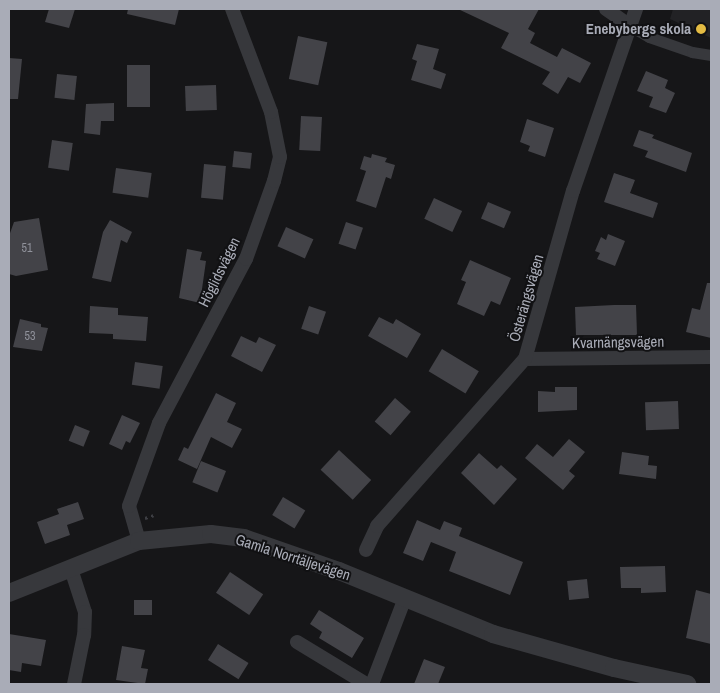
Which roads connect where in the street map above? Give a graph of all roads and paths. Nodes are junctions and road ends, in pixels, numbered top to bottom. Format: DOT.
graph roads {
  1 [pos="232,9"];
  2 [pos="606,9"];
  3 [pos="636,9"];
  4 [pos="630,26"];
  5 [pos="711,55"];
  6 [pos="711,357"];
  7 [pos="525,359"];
  8 [pos="139,541"];
  9 [pos="366,550"];
  10 [pos="71,569"];
  11 [pos="9,593"];
  12 [pos="405,598"];
  13 [pos="297,642"];
  14 [pos="74,684"];
  15 [pos="366,684"];
  16 [pos="372,684"];
  17 [pos="687,684"];
  1 -- 8 [label="street, Höglidsvägen"];
  2 -- 4 [label="street"];
  3 -- 4 [label="street, Österängsvägen"];
  4 -- 5 [label="street"];
  4 -- 7 [label="street, Österängsvägen"];
  6 -- 7 [label="street, Kvarnängsvägen"];
  7 -- 9 [label="street, Österängsvägen"];
  8 -- 10 [label="street, Gamla Norrtäljevägen"];
  8 -- 12 [label="street, Gamla Norrtäljevägen"];
  10 -- 11 [label="street, Gamla Norrtäljevägen"];
  10 -- 14 [label="street"];
  12 -- 16 [label="street"];
  12 -- 17 [label="street, Gamla Norrtäljevägen"];
  13 -- 15 [label="street"];
}
